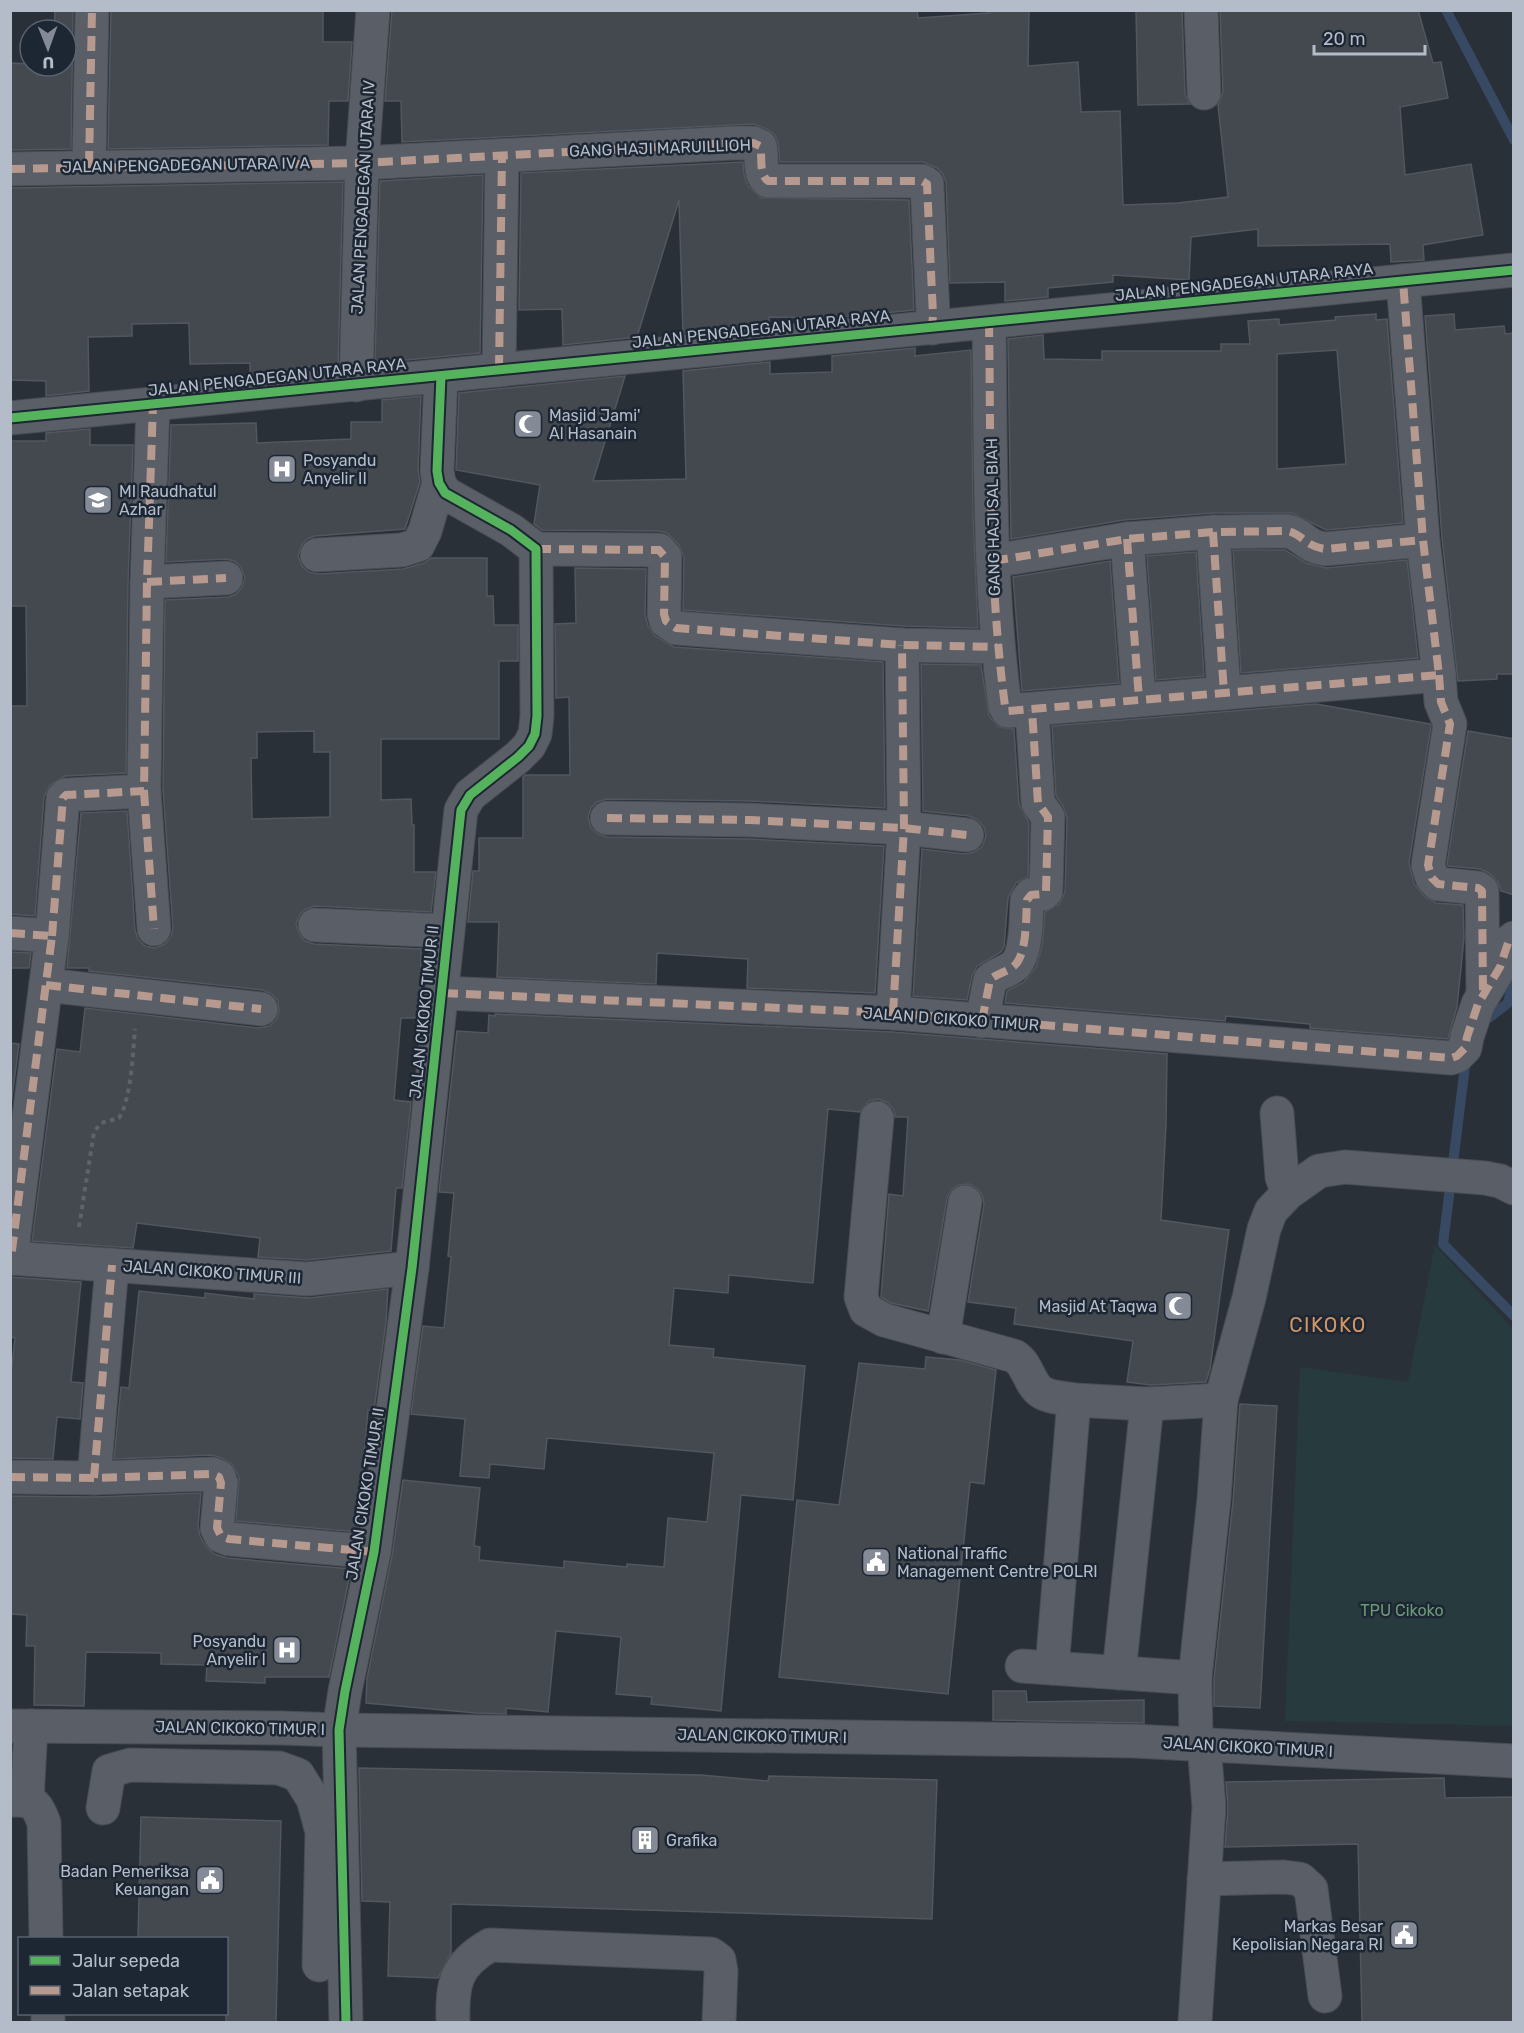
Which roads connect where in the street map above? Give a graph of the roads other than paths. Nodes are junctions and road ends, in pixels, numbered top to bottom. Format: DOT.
graph roads {
  1 [pos="92,10"];
  2 [pos="374,10"];
  3 [pos="1201,10"];
  4 [pos="1204,93"];
  5 [pos="502,156"];
  6 [pos="362,163"];
  7 [pos="89,166"];
  8 [pos="10,169"];
  9 [pos="1514,270"];
  10 [pos="1403,281"];
  11 [pos="989,322"];
  12 [pos="932,328"];
  13 [pos="499,370"];
  14 [pos="441,376"];
  15 [pos="356,384"];
  16 [pos="153,404"];
  17 [pos="10,418"];
  18 [pos="439,483"];
  19 [pos="1213,532"];
  20 [pos="1127,539"];
  21 [pos="1423,540"];
  22 [pos="536,549"];
  23 [pos="317,555"];
  24 [pos="993,561"];
  25 [pos="226,578"];
  26 [pos="147,582"];
  27 [pos="902,645"];
  28 [pos="997,647"];
  29 [pos="1439,675"];
  30 [pos="1224,693"];
  31 [pos="1139,699"];
  32 [pos="1020,710"];
  33 [pos="144,791"];
  34 [pos="607,818"];
  35 [pos="904,828"];
  36 [pos="967,835"];
  37 [pos="315,926"];
  38 [pos="154,929"];
  39 [pos="447,931"];
  40 [pos="10,933"];
  41 [pos="52,936"];
  42 [pos="1513,938"];
  43 [pos="46,985"];
  44 [pos="443,993"];
  45 [pos="1484,995"];
  46 [pos="261,1009"];
  47 [pos="893,1013"];
  48 [pos="982,1021"];
  49 [pos="1277,1113"];
  50 [pos="877,1118"];
  51 [pos="1499,1183"];
  52 [pos="1288,1193"];
  53 [pos="965,1202"];
  54 [pos="11,1258"];
  55 [pos="112,1265"];
  56 [pos="412,1268"];
  57 [pos="943,1337"];
  58 [pos="1074,1400"];
  59 [pos="1221,1400"];
  60 [pos="1147,1404"];
  61 [pos="10,1477"];
  62 [pos="94,1478"];
  63 [pos="374,1552"];
  64 [pos="1119,1673"];
  65 [pos="1195,1678"];
  66 [pos="21,1726"];
  67 [pos="281,1728"];
  68 [pos="339,1730"];
  69 [pos="1200,1744"];
  70 [pos="1514,1761"];
  71 [pos="279,1768"];
  72 [pos="19,1800"];
  73 [pos="103,1808"];
  74 [pos="1204,1879"];
  75 [pos="46,1937"];
  76 [pos="319,1965"];
  77 [pos="1325,1996"];
  78 [pos="346,2022"];
  79 [pos="453,2022"];
  80 [pos="719,2022"];
  81 [pos="1195,2022"];
  1 -- 7 [label="street"];
  2 -- 6 [label="street, JALAN PENGADEGAN UTARA IV"];
  3 -- 4 [label="street"];
  5 -- 6 [label="street, GANG HAJI MARUILLIOH"];
  5 -- 12 [label="street, GANG HAJI MARUILLIOH"];
  5 -- 13 [label="street"];
  6 -- 7 [label="street, JALAN PENGADEGAN UTARA IV A"];
  6 -- 15 [label="street, JALAN PENGADEGAN UTARA IV"];
  7 -- 8 [label="street, JALAN PENGADEGAN UTARA IV A"];
  9 -- 10 [label="street, JALAN PENGADEGAN UTARA RAYA"];
  10 -- 11 [label="street, JALAN PENGADEGAN UTARA RAYA"];
  10 -- 21 [label="street"];
  11 -- 12 [label="street, JALAN PENGADEGAN UTARA RAYA"];
  11 -- 24 [label="street, GANG HAJI SAL BIAH"];
  12 -- 13 [label="street, JALAN PENGADEGAN UTARA RAYA"];
  13 -- 14 [label="street, JALAN PENGADEGAN UTARA RAYA"];
  14 -- 15 [label="street, JALAN PENGADEGAN UTARA RAYA"];
  14 -- 18 [label="street"];
  15 -- 16 [label="street, JALAN PENGADEGAN UTARA RAYA"];
  16 -- 17 [label="street, JALAN PENGADEGAN UTARA RAYA"];
  16 -- 26 [label="street"];
  18 -- 22 [label="street"];
  18 -- 23 [label="street"];
  19 -- 20 [label="street"];
  19 -- 21 [label="street"];
  19 -- 30 [label="street"];
  20 -- 24 [label="street"];
  20 -- 31 [label="street"];
  21 -- 29 [label="street"];
  22 -- 27 [label="street"];
  22 -- 39 [label="street, JALAN CIKOKO TIMUR II"];
  24 -- 28 [label="street, GANG HAJI SAL BIAH"];
  25 -- 26 [label="street"];
  26 -- 33 [label="street"];
  27 -- 28 [label="street"];
  27 -- 35 [label="street"];
  28 -- 32 [label="street, GANG HAJI SAL BIAH"];
  29 -- 30 [label="street"];
  29 -- 45 [label="street"];
  30 -- 31 [label="street"];
  31 -- 32 [label="street"];
  32 -- 48 [label="street, GANG HAJI SAL BIAH"];
  33 -- 38 [label="street"];
  33 -- 41 [label="street"];
  34 -- 35 [label="street"];
  35 -- 36 [label="street"];
  35 -- 47 [label="street"];
  37 -- 39 [label="street"];
  39 -- 44 [label="street, JALAN CIKOKO TIMUR II"];
  40 -- 41 [label="street"];
  41 -- 43 [label="street"];
  42 -- 45 [label="street"];
  43 -- 46 [label="street"];
  43 -- 54 [label="street"];
  44 -- 47 [label="street, JALAN D CIKOKO TIMUR"];
  44 -- 56 [label="street, JALAN CIKOKO TIMUR II"];
  45 -- 48 [label="street, JALAN D CIKOKO TIMUR"];
  47 -- 48 [label="street, JALAN D CIKOKO TIMUR"];
  49 -- 52 [label="street"];
  50 -- 57 [label="street"];
  51 -- 52 [label="street"];
  52 -- 59 [label="street"];
  53 -- 57 [label="street"];
  54 -- 55 [label="street, JALAN CIKOKO TIMUR III"];
  55 -- 56 [label="street, JALAN CIKOKO TIMUR III"];
  55 -- 62 [label="street"];
  56 -- 63 [label="street, JALAN CIKOKO TIMUR II"];
  57 -- 58 [label="street"];
  58 -- 60 [label="street"];
  58 -- 64 [label="street"];
  59 -- 60 [label="street"];
  59 -- 65 [label="street"];
  60 -- 64 [label="street"];
  61 -- 62 [label="street"];
  62 -- 63 [label="street"];
  63 -- 68 [label="street, JALAN CIKOKO TIMUR II"];
  64 -- 65 [label="street"];
  65 -- 69 [label="street"];
  66 -- 67 [label="street, JALAN CIKOKO TIMUR I"];
  66 -- 72 [label="street"];
  67 -- 68 [label="street, JALAN CIKOKO TIMUR I"];
  67 -- 71 [label="street"];
  68 -- 69 [label="street, JALAN CIKOKO TIMUR I"];
  68 -- 78 [label="street, JALAN CIKOKO TIMUR II"];
  69 -- 70 [label="street, JALAN CIKOKO TIMUR I"];
  69 -- 74 [label="street"];
  71 -- 73 [label="street"];
  71 -- 76 [label="street"];
  72 -- 75 [label="street"];
  74 -- 77 [label="street"];
  74 -- 81 [label="street"];
  79 -- 80 [label="street"];
}
